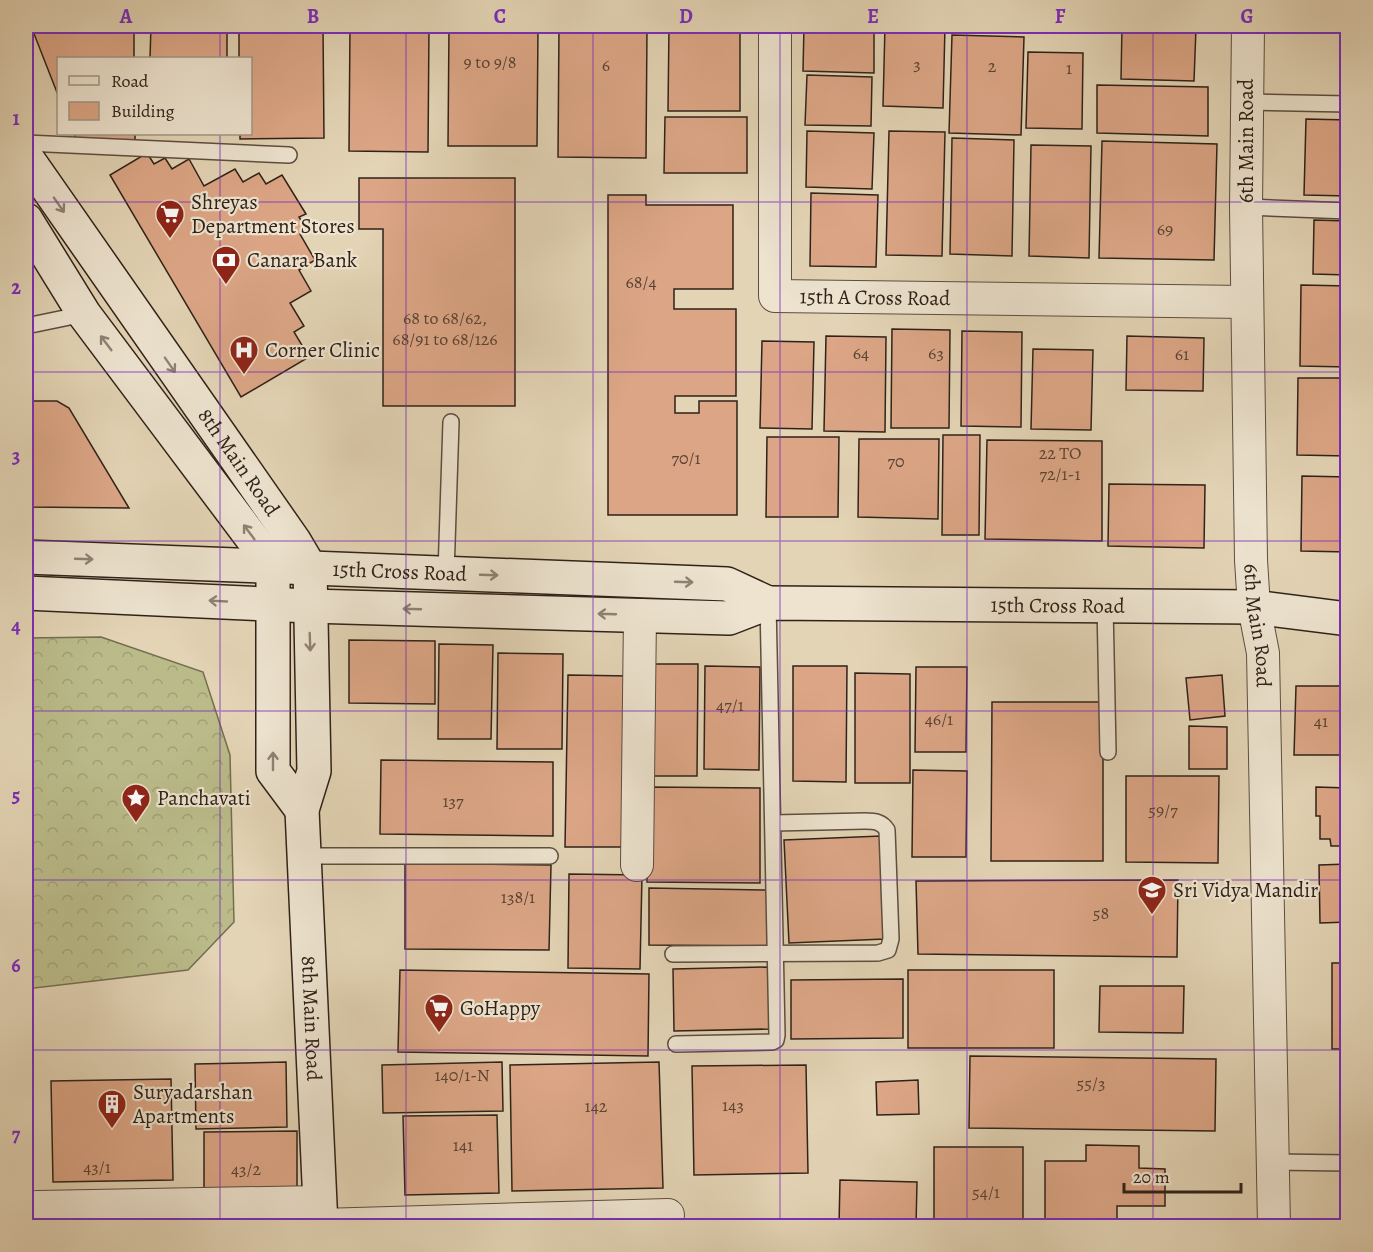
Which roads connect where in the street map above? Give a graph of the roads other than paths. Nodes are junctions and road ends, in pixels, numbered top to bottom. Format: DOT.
graph roads {
  1 [pos="776,26"];
  2 [pos="1248,26"];
  3 [pos="1246,102"];
  4 [pos="1347,104"];
  5 [pos="26,143"];
  6 [pos="288,155"];
  7 [pos="26,157"];
  8 [pos="1246,207"];
  9 [pos="1347,211"];
  10 [pos="26,220"];
  11 [pos="1246,302"];
  12 [pos="84,314"];
  13 [pos="26,326"];
  14 [pos="451,422"];
  15 [pos="26,557"];
  16 [pos="273,566"];
  17 [pos="310,568"];
  18 [pos="446,574"];
  19 [pos="26,593"];
  20 [pos="768,603"];
  21 [pos="273,604"];
  22 [pos="1105,605"];
  23 [pos="310,606"];
  24 [pos="1254,607"];
  25 [pos="640,615"];
  26 [pos="1347,619"];
  27 [pos="1108,752"];
  28 [pos="302,810"];
  29 [pos="773,823"];
  30 [pos="304,856"];
  31 [pos="550,856"];
  32 [pos="637,865"];
  33 [pos="776,953"];
  34 [pos="673,954"];
  35 [pos="676,1044"];
  36 [pos="1273,1162"];
  37 [pos="1347,1163"];
  38 [pos="37,1207"];
  39 [pos="668,1215"];
  40 [pos="320,1218"];
  41 [pos="1274,1227"];
  1 -- 11 [label="street, 15th A Cross Road"];
  2 -- 3 [label="street, 6th Main Road"];
  3 -- 4 [label="lane"];
  3 -- 8 [label="street, 6th Main Road"];
  5 -- 6 [label="lane"];
  7 -- 17 [label="street, 8th Main Road, one-way"];
  8 -- 9 [label="lane"];
  8 -- 11 [label="street, 6th Main Road"];
  10 -- 12 [label="street, 8th Main Road"];
  11 -- 24 [label="street, 6th Main Road"];
  12 -- 13 [label="lane"];
  16 -- 12 [label="street, 8th Main Road, one-way"];
  14 -- 18 [label="lane"];
  15 -- 16 [label="street, 15th Cross Road, one-way"];
  16 -- 17 [label="street, 15th Cross Road"];
  16 -- 21 [label="street"];
  17 -- 18 [label="street, 15th Cross Road"];
  17 -- 23 [label="street, 8th Main Road"];
  18 -- 20 [label="street, 15th Cross Road, one-way"];
  21 -- 19 [label="street, 15th Cross Road, one-way"];
  20 -- 22 [label="street, 15th Cross Road"];
  20 -- 25 [label="street, 15th Cross Road"];
  20 -- 29 [label="lane"];
  21 -- 23 [label="street, 15th Cross Road"];
  28 -- 21 [label="street, one-way"];
  22 -- 24 [label="street, 15th Cross Road"];
  22 -- 27 [label="lane"];
  25 -- 23 [label="street, 15th Cross Road, one-way"];
  23 -- 28 [label="street, 8th Main Road, one-way"];
  24 -- 26 [label="street, 15th Cross Road"];
  24 -- 36 [label="street, 6th Main Road"];
  25 -- 32 [label="street"];
  28 -- 30 [label="street, 8th Main Road"];
  29 -- 33 [label="lane"];
  29 -- 33 [label="lane"];
  30 -- 31 [label="lane"];
  30 -- 40 [label="street, 8th Main Road"];
  33 -- 34 [label="lane"];
  33 -- 35 [label="lane"];
  36 -- 37 [label="lane"];
  36 -- 41 [label="street, 6th Main Road"];
  38 -- 40 [label="street"];
  39 -- 40 [label="street"];
}
